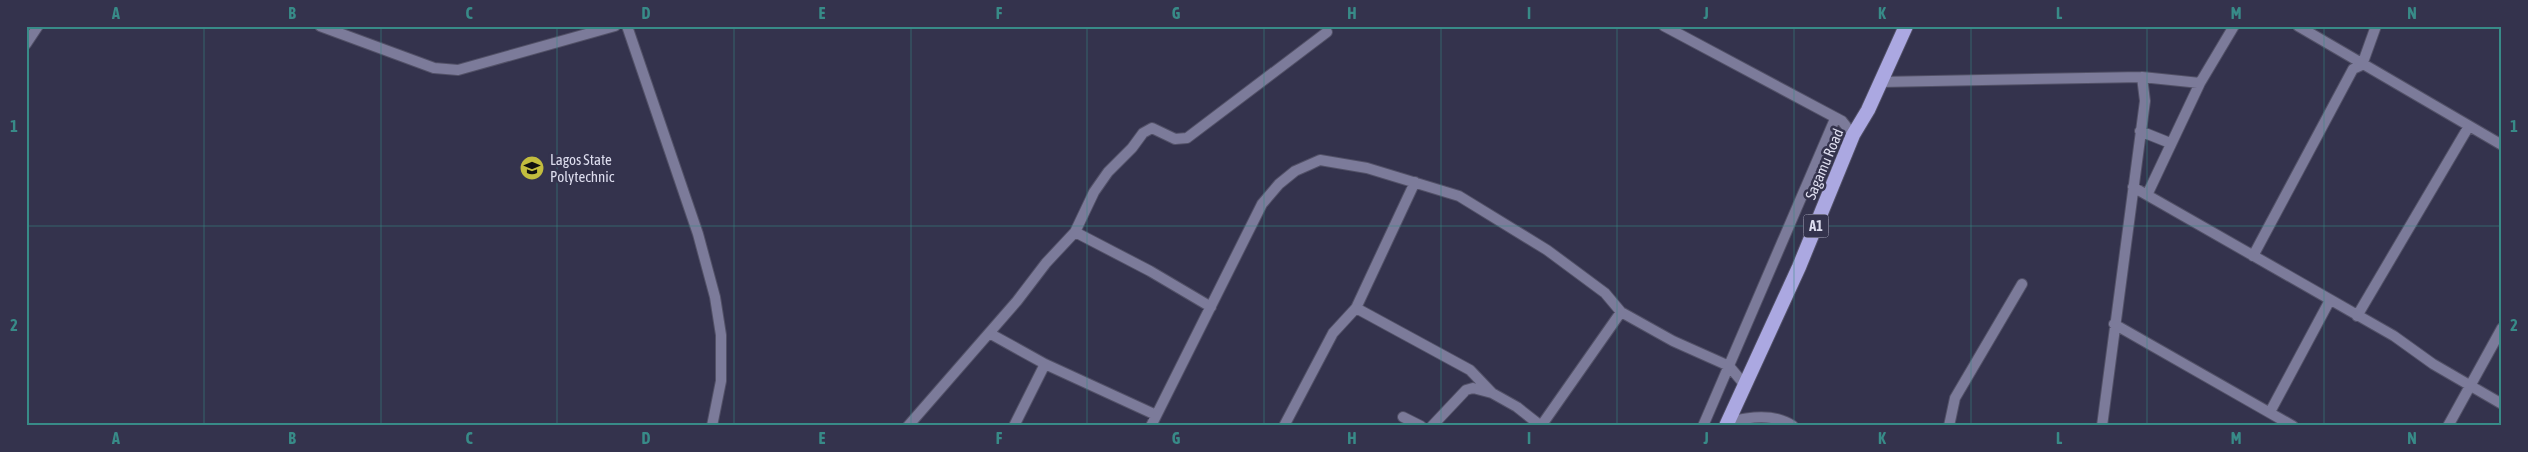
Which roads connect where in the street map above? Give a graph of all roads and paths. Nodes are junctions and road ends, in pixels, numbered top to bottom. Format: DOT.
graph roads {
  1 [pos="38,26"];
  2 [pos="320,26"];
  3 [pos="615,26"];
  4 [pos="627,26"];
  5 [pos="1664,26"];
  6 [pos="1906,26"];
  7 [pos="2234,26"];
  8 [pos="2298,26"];
  9 [pos="2376,26"];
  10 [pos="1327,32"];
  11 [pos="26,44"];
  12 [pos="2362,65"];
  13 [pos="2142,78"];
  14 [pos="1880,82"];
  15 [pos="2200,83"];
  16 [pos="1835,119"];
  17 [pos="2469,126"];
  18 [pos="2140,131"];
  19 [pos="1853,135"];
  20 [pos="2170,143"];
  21 [pos="2502,145"];
  22 [pos="1415,182"];
  23 [pos="2133,187"];
  24 [pos="2147,195"];
  25 [pos="1075,232"];
  26 [pos="2253,256"];
  27 [pos="2022,284"];
  28 [pos="2330,300"];
  29 [pos="1211,307"];
  30 [pos="1356,308"];
  31 [pos="1622,312"];
  32 [pos="2357,316"];
  33 [pos="2114,324"];
  34 [pos="2502,328"];
  35 [pos="989,332"];
  36 [pos="1045,364"];
  37 [pos="1729,366"];
  38 [pos="1744,384"];
  39 [pos="2470,386"];
  40 [pos="1492,393"];
  41 [pos="2502,404"];
  42 [pos="2270,412"];
  43 [pos="1156,414"];
  44 [pos="1403,417"];
  45 [pos="1727,424"];
  46 [pos="1950,425"];
  47 [pos="712,426"];
  48 [pos="908,426"];
  49 [pos="1014,426"];
  50 [pos="1151,426"];
  51 [pos="1284,426"];
  52 [pos="1421,426"];
  53 [pos="1432,426"];
  54 [pos="1541,426"];
  55 [pos="1703,426"];
  56 [pos="1793,426"];
  57 [pos="2102,426"];
  58 [pos="2293,426"];
  59 [pos="2448,426"];
  1 -- 11 [label="street"];
  2 -- 3 [label="street"];
  4 -- 47 [label="street"];
  5 -- 16 [label="street"];
  6 -- 14 [label="highway, Sagamu Road / A1"];
  7 -- 15 [label="street"];
  8 -- 12 [label="street"];
  9 -- 12 [label="street"];
  10 -- 25 [label="street"];
  12 -- 17 [label="street"];
  12 -- 26 [label="street"];
  13 -- 14 [label="street"];
  13 -- 15 [label="street"];
  13 -- 18 [label="street"];
  14 -- 19 [label="highway, Sagamu Road / A1"];
  15 -- 20 [label="street"];
  16 -- 19 [label="street"];
  16 -- 37 [label="street"];
  17 -- 21 [label="street"];
  17 -- 32 [label="street"];
  18 -- 20 [label="street"];
  18 -- 23 [label="street"];
  19 -- 38 [label="highway, Sagamu Road / A1"];
  20 -- 24 [label="street"];
  22 -- 29 [label="street"];
  22 -- 30 [label="street"];
  22 -- 31 [label="street"];
  23 -- 24 [label="street"];
  23 -- 33 [label="street"];
  24 -- 26 [label="street"];
  25 -- 29 [label="street"];
  25 -- 35 [label="street"];
  26 -- 28 [label="street"];
  27 -- 46 [label="street"];
  28 -- 32 [label="street"];
  28 -- 42 [label="street"];
  29 -- 43 [label="street"];
  30 -- 40 [label="street"];
  30 -- 51 [label="street"];
  31 -- 37 [label="street"];
  31 -- 54 [label="street"];
  32 -- 39 [label="street"];
  33 -- 42 [label="street"];
  33 -- 57 [label="street"];
  34 -- 39 [label="street"];
  35 -- 36 [label="street"];
  35 -- 48 [label="street"];
  36 -- 43 [label="street"];
  36 -- 49 [label="street"];
  37 -- 38 [label="street"];
  37 -- 55 [label="street"];
  38 -- 45 [label="highway, Sagamu Road / A1"];
  39 -- 41 [label="street"];
  39 -- 59 [label="street"];
  40 -- 53 [label="street"];
  40 -- 54 [label="street"];
  42 -- 58 [label="street"];
  43 -- 50 [label="street"];
  44 -- 52 [label="street"];
  45 -- 56 [label="street"];
}
